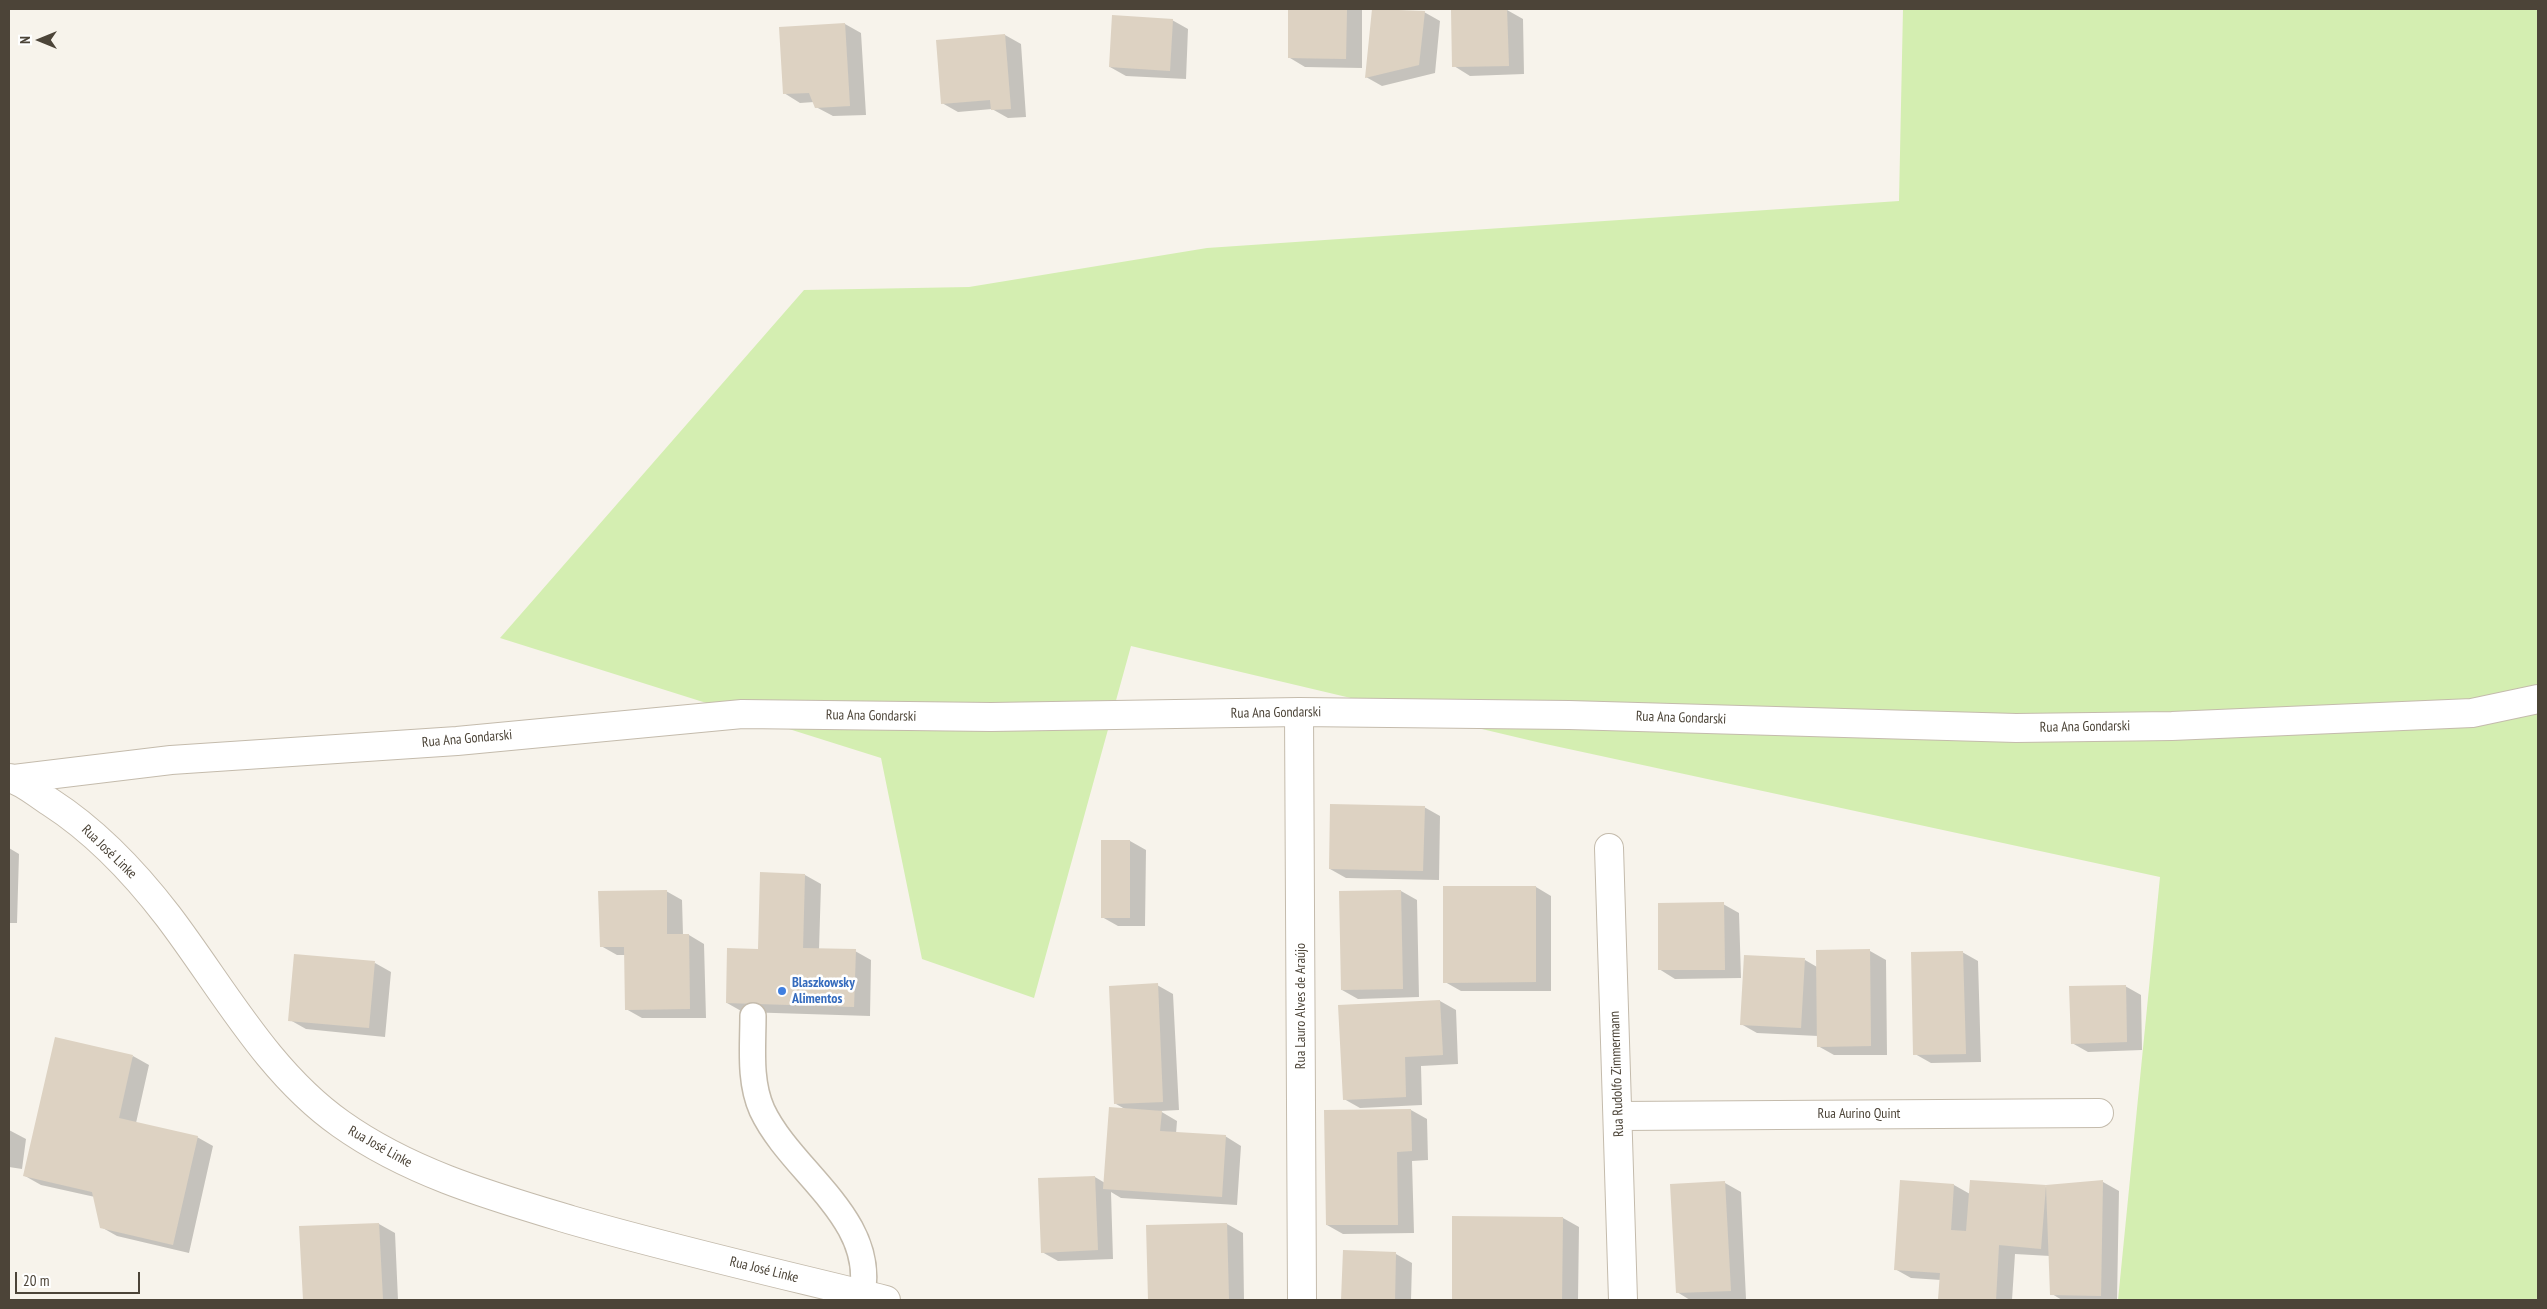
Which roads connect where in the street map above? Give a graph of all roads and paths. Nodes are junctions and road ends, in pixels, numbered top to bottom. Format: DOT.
graph roads {
  1 [pos="2538,699"];
  2 [pos="1299,712"];
  3 [pos="12,778"];
  4 [pos="1609,848"];
  5 [pos="753,1016"];
  6 [pos="2099,1113"];
  7 [pos="1619,1116"];
  8 [pos="874,1297"];
  9 [pos="1302,1300"];
  10 [pos="1623,1300"];
  1 -- 2 [label="street, Rua Ana Gondarski"];
  2 -- 3 [label="street, Rua Ana Gondarski"];
  2 -- 9 [label="street, Rua Lauro Alves de Araújo"];
  3 -- 8 [label="street, Rua José Linke"];
  4 -- 7 [label="street, Rua Rudolfo Zimmermann"];
  5 -- 8 [label="lane"];
  6 -- 7 [label="street, Rua Aurino Quint"];
  7 -- 10 [label="street, Rua Rudolfo Zimmermann"];
}
